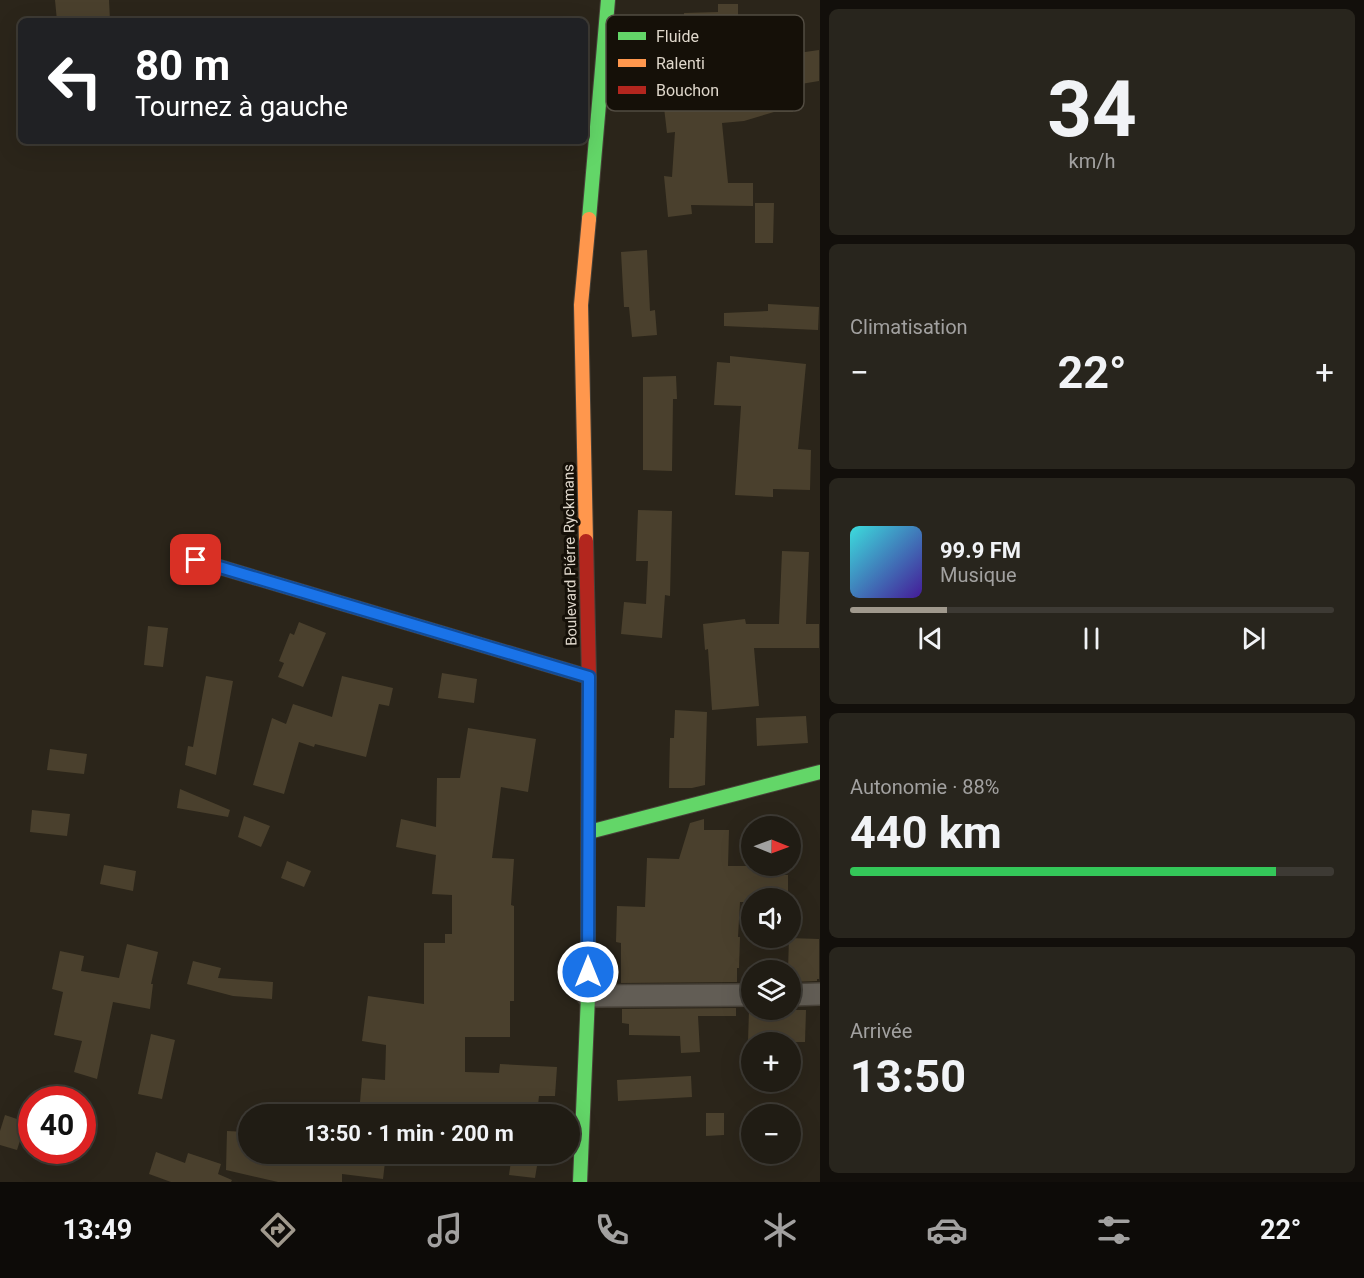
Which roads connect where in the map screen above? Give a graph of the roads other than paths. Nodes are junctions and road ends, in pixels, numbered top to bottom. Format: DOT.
graph roads {
  1 [pos="608,0"];
  2 [pos="607,15"];
  3 [pos="606,23"];
  4 [pos="196,560"];
  5 [pos="589,677"];
  6 [pos="819,772"];
  7 [pos="589,832"];
  8 [pos="801,994"];
  9 [pos="819,994"];
  10 [pos="741,995"];
  11 [pos="588,996"];
  12 [pos="580,1182"];
  1 -- 2 [label="street, Boulevard Piérre Ryckmans"];
  3 -- 5 [label="street, Boulevard Piérre Ryckmans"];
  4 -- 5 [label="street"];
  5 -- 7 [label="street, Boulevard Piérre Ryckmans"];
  6 -- 7 [label="street"];
  7 -- 11 [label="street, Boulevard Piérre Ryckmans"];
  8 -- 9 [label="street"];
  10 -- 11 [label="street"];
  11 -- 12 [label="street, Boulevard Piérre Ryckmans"];
}
